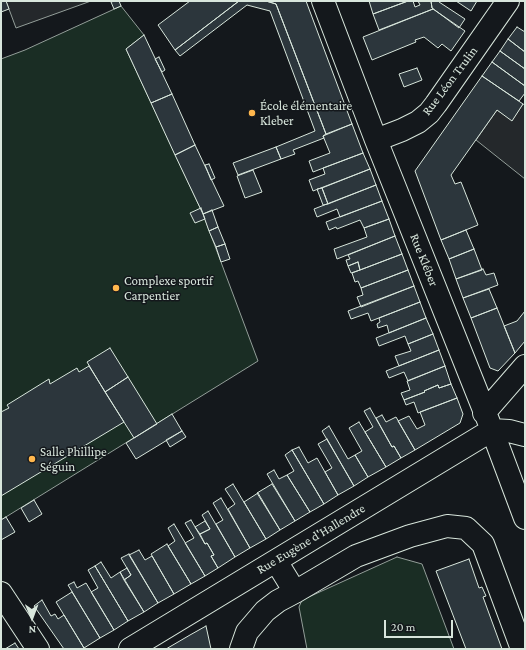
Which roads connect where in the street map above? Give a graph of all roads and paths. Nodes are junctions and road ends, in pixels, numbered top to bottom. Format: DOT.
graph roads {
  1 [pos="323,1"];
  2 [pos="508,1"];
  3 [pos="376,140"];
  4 [pos="525,366"];
  5 [pos="488,421"];
  6 [pos="525,435"];
  7 [pos="525,518"];
  8 [pos="276,561"];
  9 [pos="295,592"];
  10 [pos="1,593"];
  11 [pos="38,649"];
  12 [pos="130,649"];
  13 [pos="241,649"];
  14 [pos="522,649"];
  1 -- 3 [label="street, Rue Kléber"];
  2 -- 3 [label="street, Rue Léon Trulin"];
  3 -- 5 [label="street, Rue Kléber"];
  4 -- 5 [label="street, Rue Eugène d'Hallendre"];
  5 -- 6 [label="street"];
  5 -- 7 [label="street, Rue Kléber"];
  5 -- 8 [label="street, Rue Eugène d'Hallendre"];
  8 -- 9 [label="street"];
  8 -- 12 [label="street, Rue Eugène d'Hallendre"];
  9 -- 13 [label="street"];
  9 -- 14 [label="street"];
  10 -- 11 [label="street"];
}
